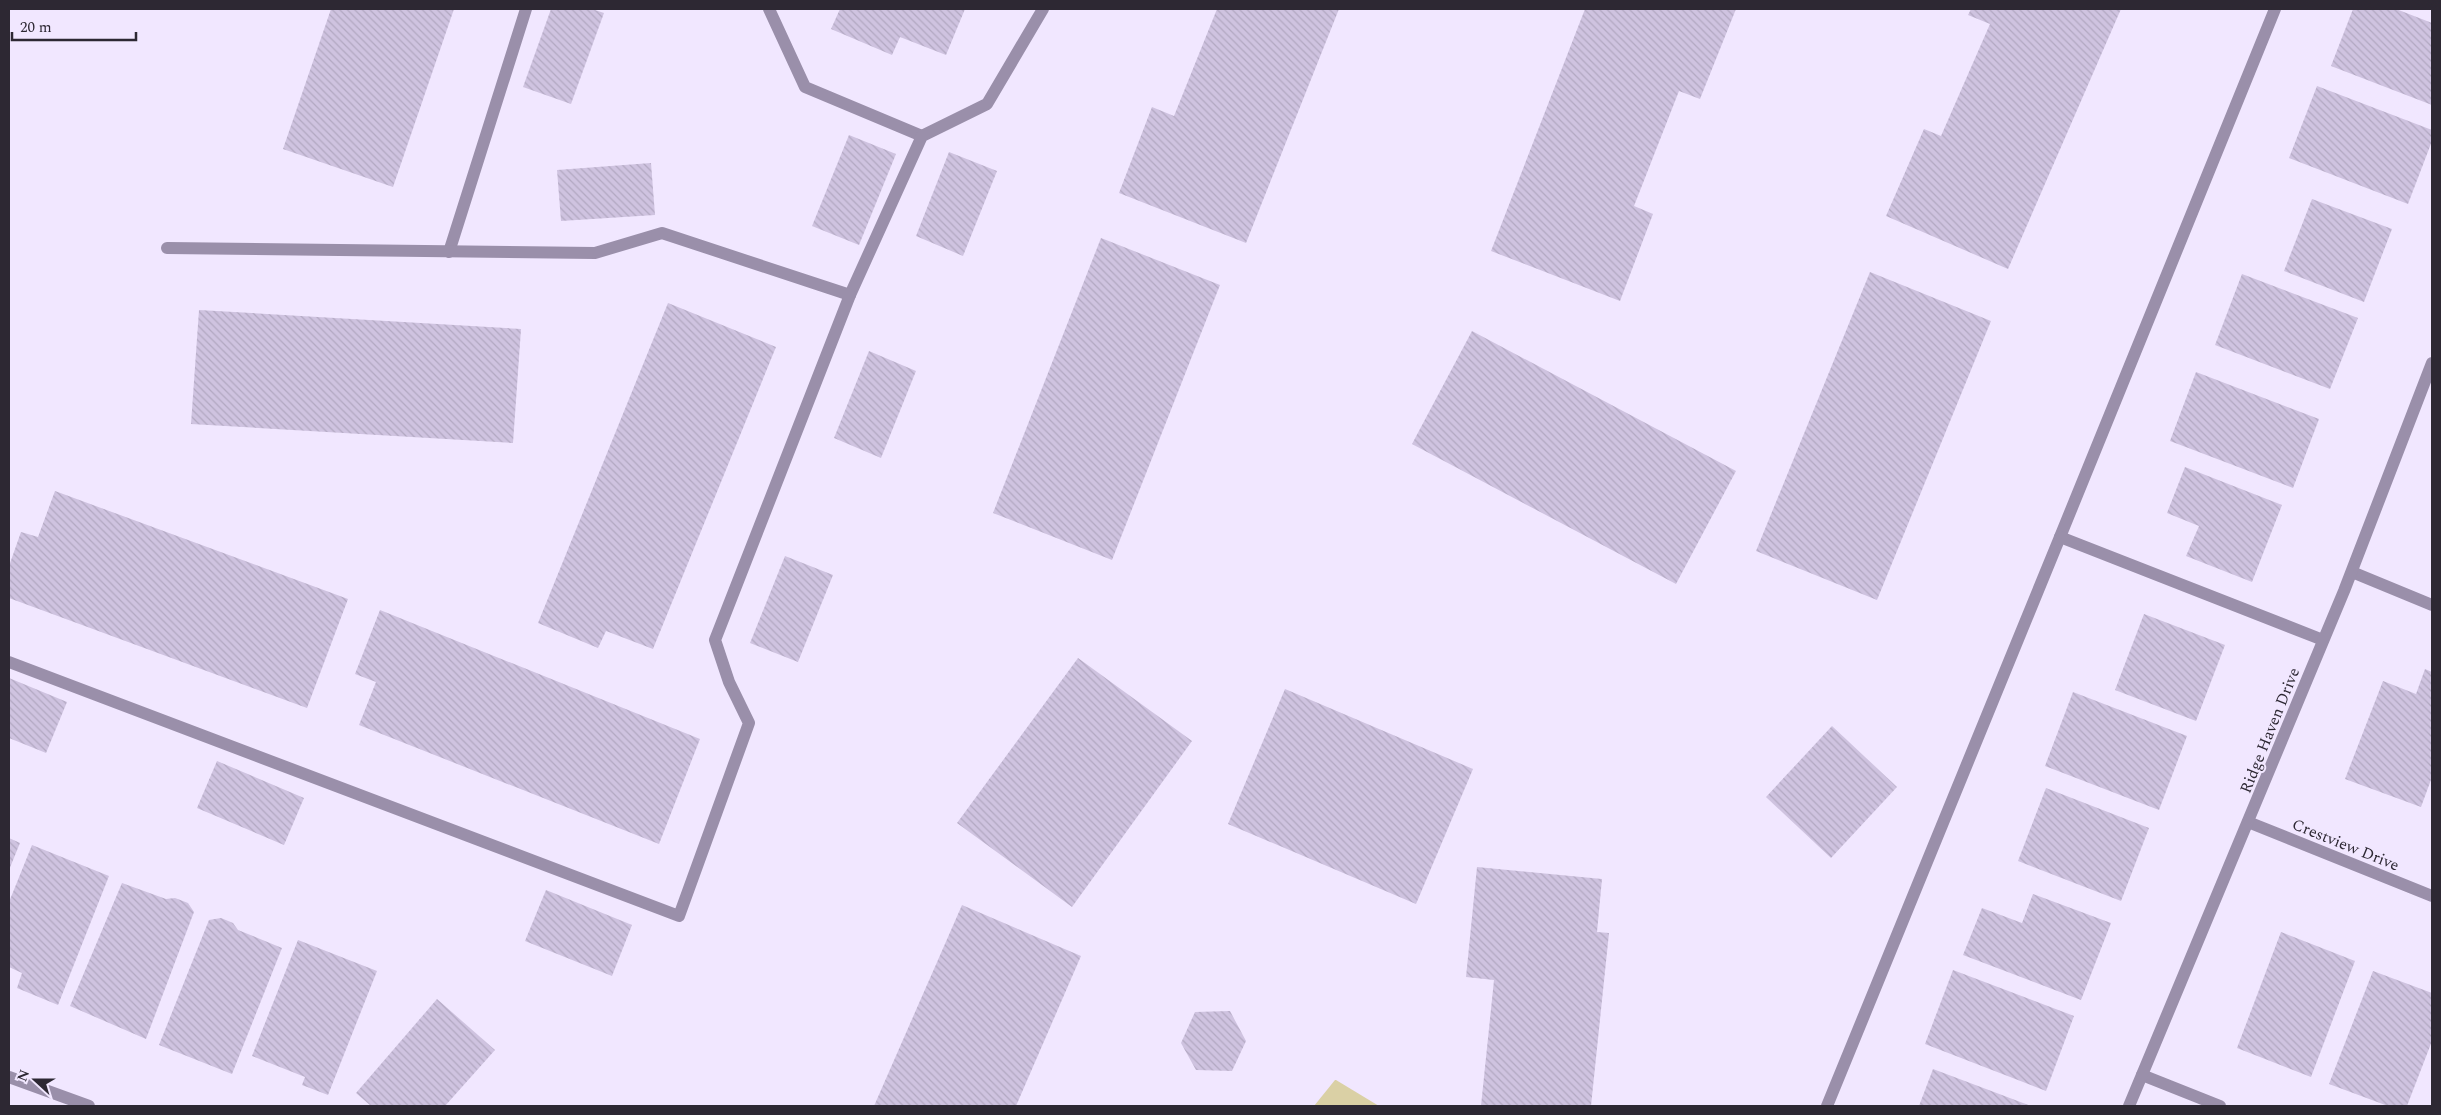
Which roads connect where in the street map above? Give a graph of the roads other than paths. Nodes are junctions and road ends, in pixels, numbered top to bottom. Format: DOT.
graph roads {
  1 [pos="526,9"];
  2 [pos="769,9"];
  3 [pos="1043,9"];
  4 [pos="2275,9"];
  5 [pos="922,136"];
  6 [pos="167,248"];
  7 [pos="449,252"];
  8 [pos="850,295"];
  9 [pos="2432,363"];
  10 [pos="2060,537"];
  11 [pos="2352,572"];
  12 [pos="2432,605"];
  13 [pos="2323,640"];
  14 [pos="9,662"];
  15 [pos="2248,822"];
  16 [pos="2432,896"];
  17 [pos="2142,1075"];
  18 [pos="9,1077"];
  19 [pos="89,1106"];
  20 [pos="1827,1106"];
  21 [pos="2129,1106"];
  22 [pos="2220,1106"];
  1 -- 7 [label="street"];
  2 -- 5 [label="street"];
  3 -- 5 [label="street"];
  4 -- 10 [label="street"];
  5 -- 8 [label="street"];
  6 -- 7 [label="street"];
  7 -- 8 [label="street"];
  8 -- 14 [label="street"];
  9 -- 11 [label="street, Ridge Haven Drive"];
  10 -- 13 [label="street"];
  10 -- 20 [label="street"];
  11 -- 12 [label="street"];
  11 -- 13 [label="street, Ridge Haven Drive"];
  13 -- 15 [label="street, Ridge Haven Drive"];
  15 -- 16 [label="street, Crestview Drive"];
  15 -- 17 [label="street, Ridge Haven Drive"];
  17 -- 21 [label="street, Ridge Haven Drive"];
  17 -- 22 [label="street"];
  18 -- 19 [label="street"];
}
